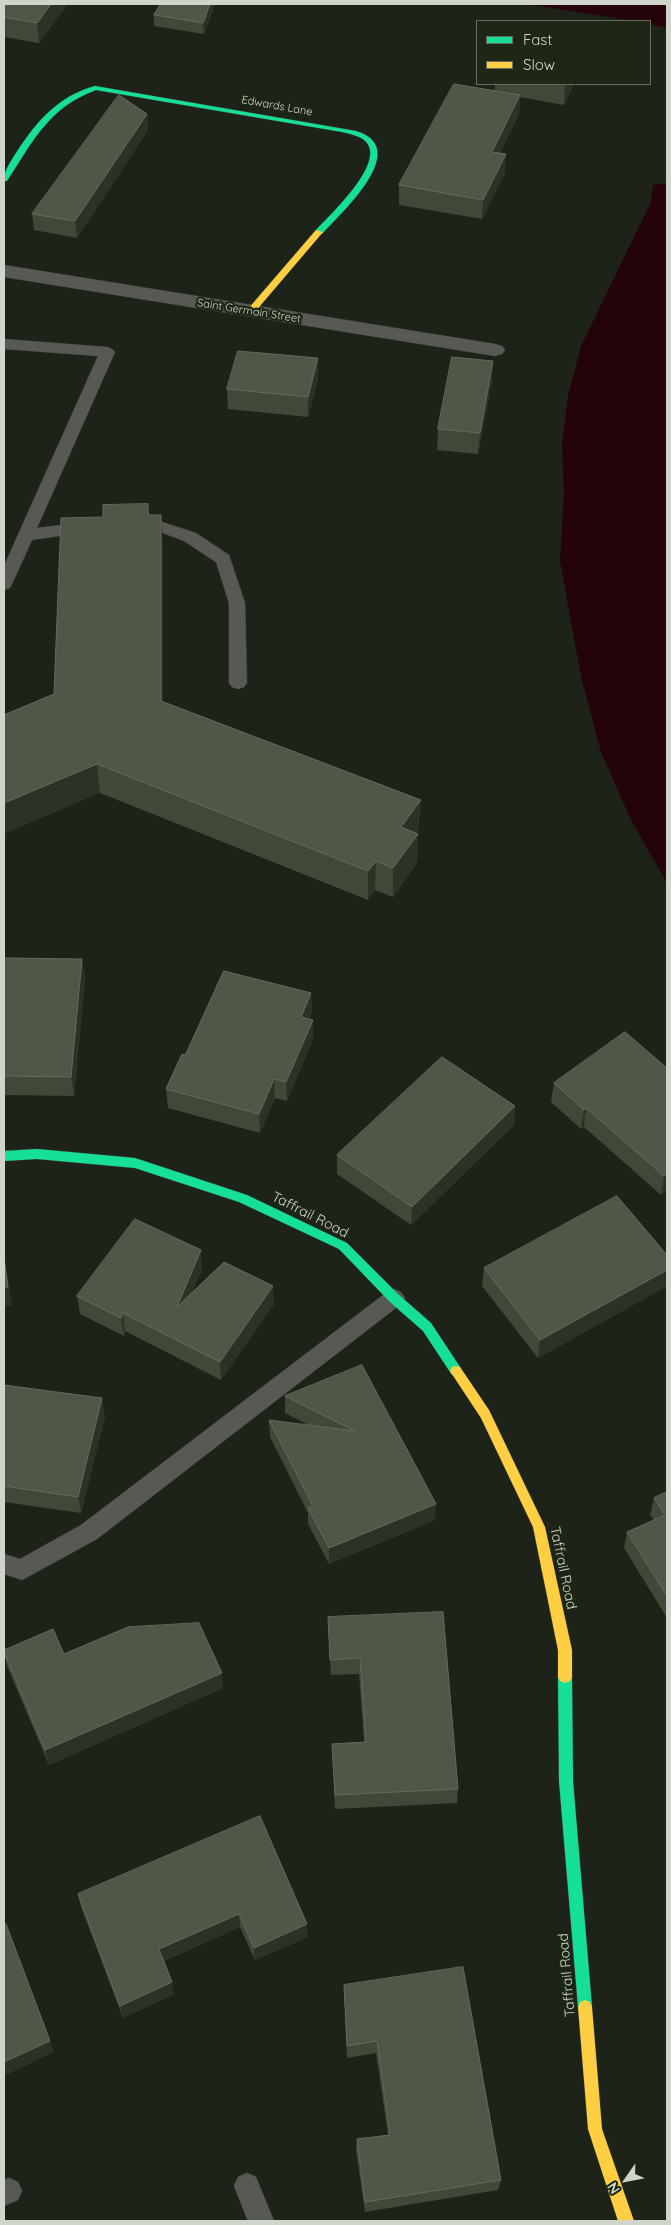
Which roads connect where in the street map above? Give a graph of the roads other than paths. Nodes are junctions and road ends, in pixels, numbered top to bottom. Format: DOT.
graph roads {
  1 [pos="4,179"];
  2 [pos="4,271"];
  3 [pos="251,311"];
  4 [pos="4,344"];
  5 [pos="495,350"];
  6 [pos="101,525"];
  7 [pos="120,525"];
  8 [pos="26,534"];
  9 [pos="4,584"];
  10 [pos="238,683"];
  11 [pos="4,1156"];
  12 [pos="394,1298"];
  13 [pos="4,1564"];
  14 [pos="247,2186"];
  15 [pos="260,2221"];
  16 [pos="626,2221"];
  1 -- 3 [label="street, Edwards Lane"];
  2 -- 3 [label="street, Saint Germain Street"];
  3 -- 5 [label="street, Saint Germain Street"];
  4 -- 8 [label="lane"];
  6 -- 8 [label="lane"];
  7 -- 10 [label="lane"];
  8 -- 9 [label="lane"];
  11 -- 12 [label="street, Taffrail Road"];
  12 -- 13 [label="lane"];
  12 -- 16 [label="street, Taffrail Road"];
  14 -- 15 [label="lane"];
}
